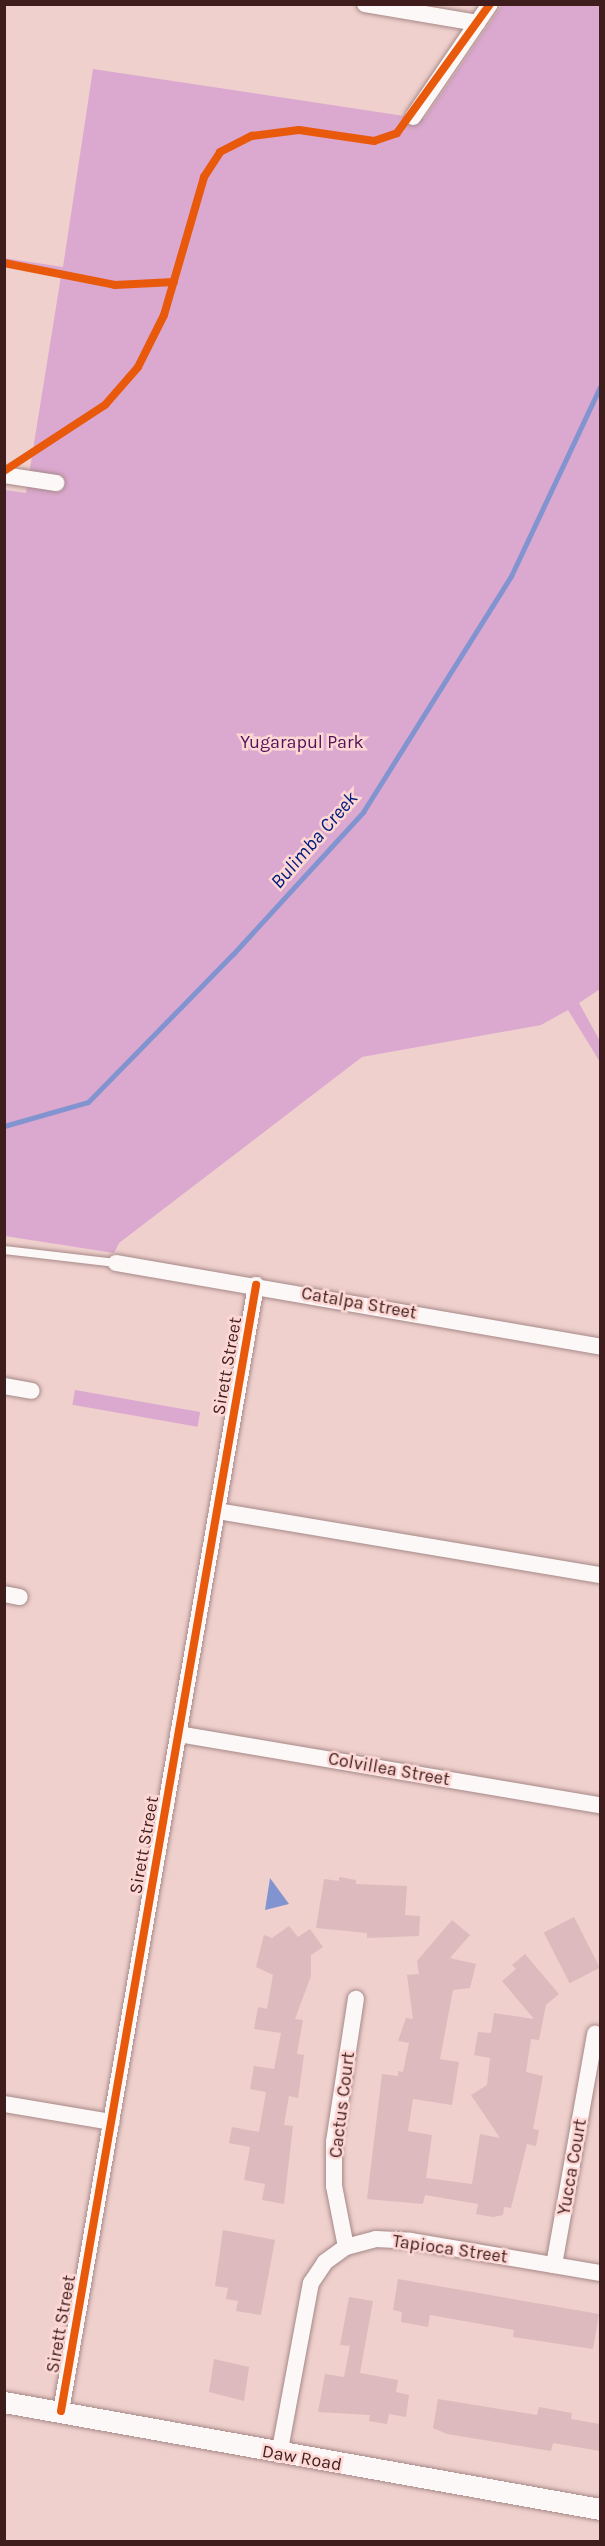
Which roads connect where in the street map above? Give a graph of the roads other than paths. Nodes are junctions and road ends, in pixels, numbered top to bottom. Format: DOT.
graph roads {
  1 [pos="365,4"];
  2 [pos="490,4"];
  3 [pos="477,23"];
  4 [pos="413,117"];
  5 [pos="4,474"];
  6 [pos="56,483"];
  7 [pos="4,1251"];
  8 [pos="116,1263"];
  9 [pos="256,1285"];
  10 [pos="600,1347"];
  11 [pos="4,1386"];
  12 [pos="32,1391"];
  13 [pos="217,1511"];
  14 [pos="600,1575"];
  15 [pos="178,1734"];
  16 [pos="600,1805"];
  17 [pos="356,1999"];
  18 [pos="595,2034"];
  19 [pos="4,2104"];
  20 [pos="112,2122"];
  21 [pos="345,2247"];
  22 [pos="554,2265"];
  23 [pos="600,2273"];
  24 [pos="4,2402"];
  25 [pos="61,2411"];
  26 [pos="279,2455"];
  27 [pos="600,2509"];
  1 -- 3 [label="street"];
  2 -- 3 [label="street"];
  3 -- 4 [label="street"];
  5 -- 6 [label="street"];
  7 -- 8 [label="lane"];
  8 -- 9 [label="street, Catalpa Street"];
  9 -- 10 [label="street, Catalpa Street"];
  9 -- 13 [label="street, Sirett Street"];
  11 -- 12 [label="street"];
  13 -- 14 [label="street"];
  13 -- 15 [label="street, Sirett Street"];
  15 -- 16 [label="street, Colvillea Street"];
  15 -- 20 [label="street, Sirett Street"];
  17 -- 21 [label="street, Cactus Court"];
  18 -- 22 [label="street, Yucca Court"];
  19 -- 20 [label="street"];
  20 -- 25 [label="street, Sirett Street"];
  21 -- 22 [label="street, Tapioca Street"];
  21 -- 26 [label="street, Tapioca Street"];
  22 -- 23 [label="street, Tapioca Street"];
  24 -- 25 [label="street, Daw Road"];
  25 -- 26 [label="street, Daw Road"];
  26 -- 27 [label="street, Daw Road"];
}
